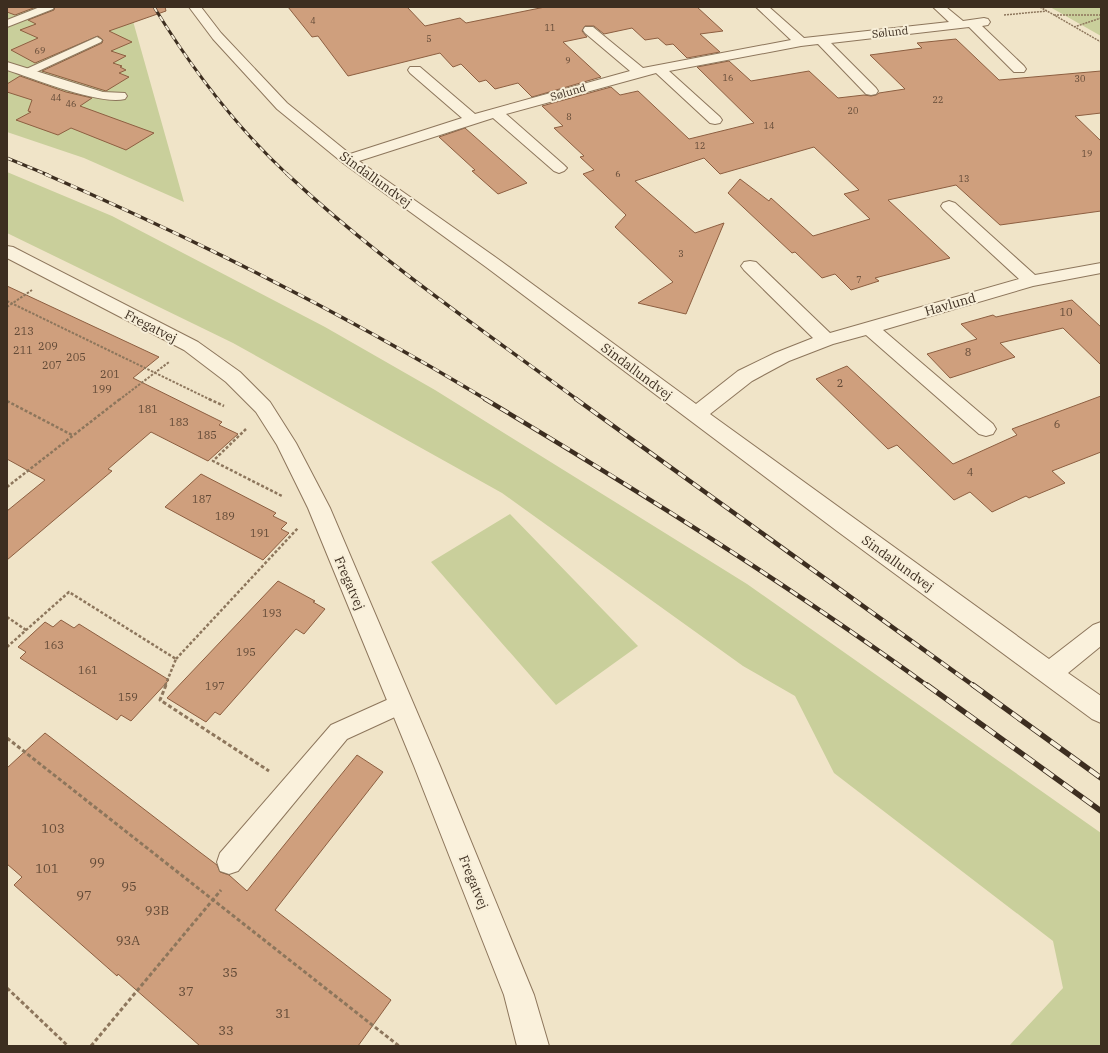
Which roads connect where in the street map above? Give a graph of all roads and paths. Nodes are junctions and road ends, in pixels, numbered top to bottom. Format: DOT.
graph roads {
  1 [pos="49,7"];
  2 [pos="195,7"];
  3 [pos="762,7"];
  4 [pos="939,7"];
  5 [pos="1040,7"];
  6 [pos="1047,11"];
  7 [pos="1053,15"];
  8 [pos="1101,15"];
  9 [pos="1101,18"];
  10 [pos="971,23"];
  11 [pos="7,24"];
  12 [pos="1074,27"];
  13 [pos="589,30"];
  14 [pos="97,40"];
  15 [pos="821,40"];
  16 [pos="801,42"];
  17 [pos="1101,42"];
  18 [pos="7,66"];
  19 [pos="659,69"];
  20 [pos="1019,69"];
  21 [pos="415,70"];
  22 [pos="28,72"];
  23 [pos="640,72"];
  24 [pos="871,91"];
  25 [pos="120,96"];
  26 [pos="496,113"];
  27 [pos="472,119"];
  28 [pos="715,120"];
  29 [pos="348,160"];
  30 [pos="559,168"];
  31 [pos="949,206"];
  32 [pos="7,251"];
  33 [pos="750,266"];
  34 [pos="1094,269"];
  35 [pos="1031,280"];
  36 [pos="1101,283"];
  37 [pos="7,301"];
  38 [pos="868,326"];
  39 [pos="826,340"];
  40 [pos="191,346"];
  41 [pos="156,372"];
  42 [pos="7,401"];
  43 [pos="225,406"];
  44 [pos="696,415"];
  45 [pos="244,423"];
  46 [pos="986,429"];
  47 [pos="72,435"];
  48 [pos="7,487"];
  49 [pos="284,497"];
  50 [pos="319,508"];
  51 [pos="7,617"];
  52 [pos="26,630"];
  53 [pos="1101,632"];
  54 [pos="7,648"];
  55 [pos="176,659"];
  56 [pos="1049,673"];
  57 [pos="400,704"];
  58 [pos="1101,711"];
  59 [pos="7,738"];
  60 [pos="292,787"];
  61 [pos="229,862"];
  62 [pos="213,900"];
  63 [pos="7,988"];
  64 [pos="68,1046"];
  65 [pos="91,1046"];
  66 [pos="399,1046"];
  67 [pos="533,1046"];
  1 -- 11 [label="lane"];
  2 -- 29 [label="street, Sindallundvej"];
  3 -- 16 [label="street"];
  4 -- 10 [label="street"];
  5 -- 6 [label="path"];
  6 -- 7 [label="path"];
  6 -- 10 [label="path"];
  7 -- 8 [label="path"];
  7 -- 12 [label="path"];
  9 -- 12 [label="path"];
  10 -- 15 [label="street, Sølund"];
  10 -- 20 [label="street"];
  12 -- 17 [label="path"];
  13 -- 23 [label="street"];
  14 -- 22 [label="lane"];
  15 -- 16 [label="street, Sølund"];
  15 -- 24 [label="street"];
  16 -- 19 [label="street, Sølund"];
  18 -- 22 [label="street"];
  19 -- 23 [label="street, Sølund"];
  19 -- 28 [label="street"];
  21 -- 27 [label="street"];
  22 -- 25 [label="street"];
  23 -- 26 [label="street, Sølund"];
  26 -- 27 [label="street, Sølund"];
  26 -- 30 [label="street"];
  27 -- 29 [label="street, Sølund"];
  29 -- 44 [label="street, Sindallundvej"];
  31 -- 35 [label="street"];
  32 -- 40 [label="street, Fregatvej"];
  33 -- 39 [label="street"];
  34 -- 35 [label="street, Havlund"];
  34 -- 36 [label="street, Havlund"];
  35 -- 38 [label="street, Havlund"];
  37 -- 41 [label="path"];
  38 -- 39 [label="street, Havlund"];
  38 -- 46 [label="street"];
  39 -- 44 [label="street, Havlund"];
  40 -- 41 [label="path"];
  40 -- 50 [label="street, Fregatvej"];
  41 -- 43 [label="path"];
  41 -- 47 [label="path"];
  42 -- 47 [label="path"];
  44 -- 56 [label="street, Sindallundvej"];
  45 -- 49 [label="path"];
  47 -- 48 [label="path"];
  50 -- 55 [label="path"];
  50 -- 57 [label="street, Fregatvej"];
  51 -- 52 [label="path"];
  52 -- 54 [label="path"];
  52 -- 55 [label="path"];
  53 -- 56 [label="street"];
  55 -- 60 [label="path"];
  56 -- 58 [label="street, Sindallundvej"];
  57 -- 60 [label="lane"];
  57 -- 67 [label="street, Fregatvej"];
  59 -- 62 [label="path"];
  60 -- 61 [label="lane"];
  61 -- 62 [label="path"];
  62 -- 65 [label="path"];
  62 -- 66 [label="path"];
  63 -- 64 [label="path"];
}
